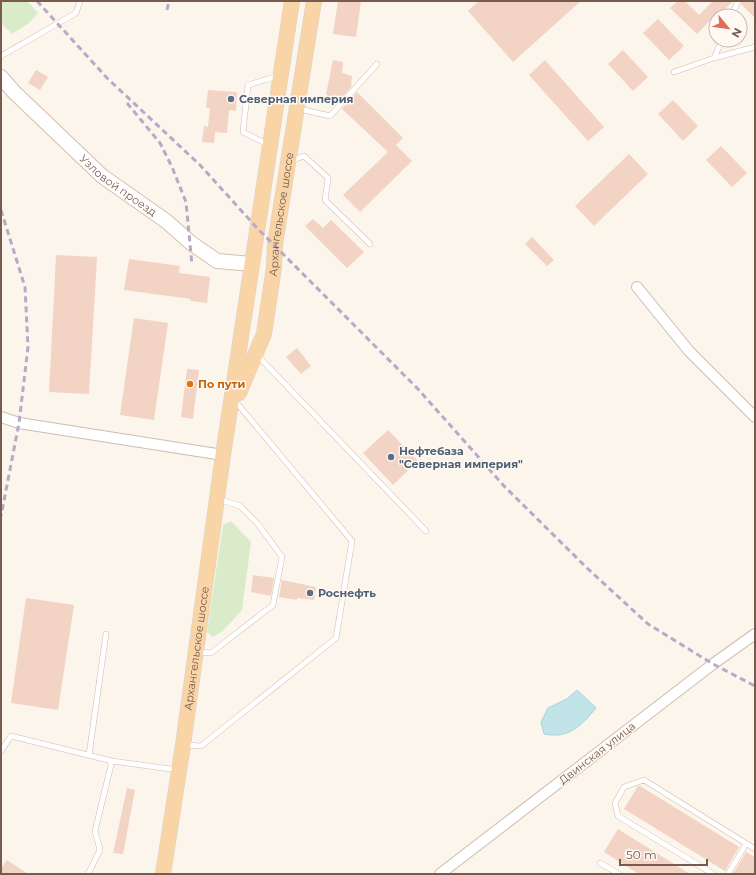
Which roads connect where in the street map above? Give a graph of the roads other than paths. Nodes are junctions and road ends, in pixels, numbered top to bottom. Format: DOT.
graph roads {
  1 [pos="80,1"];
  2 [pos="292,1"];
  3 [pos="314,1"];
  4 [pos="755,47"];
  5 [pos="718,48"];
  6 [pos="1,56"];
  7 [pos="714,58"];
  8 [pos="377,64"];
  9 [pos="674,72"];
  10 [pos="281,75"];
  11 [pos="1,76"];
  12 [pos="302,78"];
  13 [pos="300,109"];
  14 [pos="270,145"];
  15 [pos="290,154"];
  16 [pos="370,244"];
  17 [pos="252,264"];
  18 [pos="274,267"];
  19 [pos="637,286"];
  20 [pos="241,340"];
  21 [pos="257,348"];
  22 [pos="236,402"];
  23 [pos="1,417"];
  24 [pos="755,417"];
  25 [pos="228,422"];
  26 [pos="223,456"];
  27 [pos="217,499"];
  28 [pos="426,531"];
  29 [pos="106,634"];
  30 [pos="755,635"];
  31 [pos="196,652"];
  32 [pos="183,744"];
  33 [pos="1,752"];
  34 [pos="89,755"];
  35 [pos="112,761"];
  36 [pos="179,770"];
  37 [pos="746,844"];
  38 [pos="755,849"];
  39 [pos="600,863"];
  40 [pos="88,874"];
  41 [pos="163,874"];
  42 [pos="440,874"];
  43 [pos="619,874"];
  44 [pos="713,874"];
  45 [pos="728,874"];
  1 -- 6 [label="lane"];
  2 -- 10 [label="main road, Архангельское шоссе"];
  3 -- 12 [label="main road, Архангельское шоссе"];
  4 -- 7 [label="lane"];
  5 -- 7 [label="lane"];
  7 -- 9 [label="lane"];
  8 -- 13 [label="lane"];
  10 -- 12 [label="main road"];
  10 -- 14 [label="main road, Архангельское шоссе"];
  10 -- 14 [label="lane"];
  11 -- 17 [label="street, Узловой проезд"];
  12 -- 15 [label="main road, Архангельское шоссе"];
  14 -- 15 [label="main road"];
  14 -- 17 [label="main road, Архангельское шоссе"];
  15 -- 16 [label="lane"];
  15 -- 18 [label="main road, Архангельское шоссе"];
  17 -- 18 [label="main road"];
  17 -- 20 [label="main road, Архангельское шоссе"];
  18 -- 21 [label="main road, Архангельское шоссе"];
  19 -- 24 [label="street"];
  20 -- 21 [label="main road"];
  20 -- 25 [label="main road, Архангельское шоссе"];
  21 -- 22 [label="main road, Архангельское шоссе"];
  21 -- 28 [label="lane"];
  22 -- 25 [label="main road, Архангельское шоссе"];
  22 -- 32 [label="lane"];
  23 -- 26 [label="street"];
  25 -- 26 [label="main road, Архангельское шоссе"];
  26 -- 27 [label="main road, Архангельское шоссе"];
  27 -- 31 [label="main road, Архангельское шоссе"];
  27 -- 31 [label="lane"];
  29 -- 34 [label="lane"];
  30 -- 42 [label="street, Двинская улица"];
  31 -- 32 [label="main road, Архангельское шоссе"];
  32 -- 36 [label="main road, Архангельское шоссе"];
  33 -- 34 [label="lane"];
  34 -- 35 [label="lane"];
  35 -- 36 [label="lane"];
  35 -- 40 [label="lane"];
  36 -- 41 [label="main road, Архангельское шоссе"];
  37 -- 38 [label="lane"];
  37 -- 44 [label="lane"];
  37 -- 45 [label="lane"];
  39 -- 43 [label="lane"];
}
